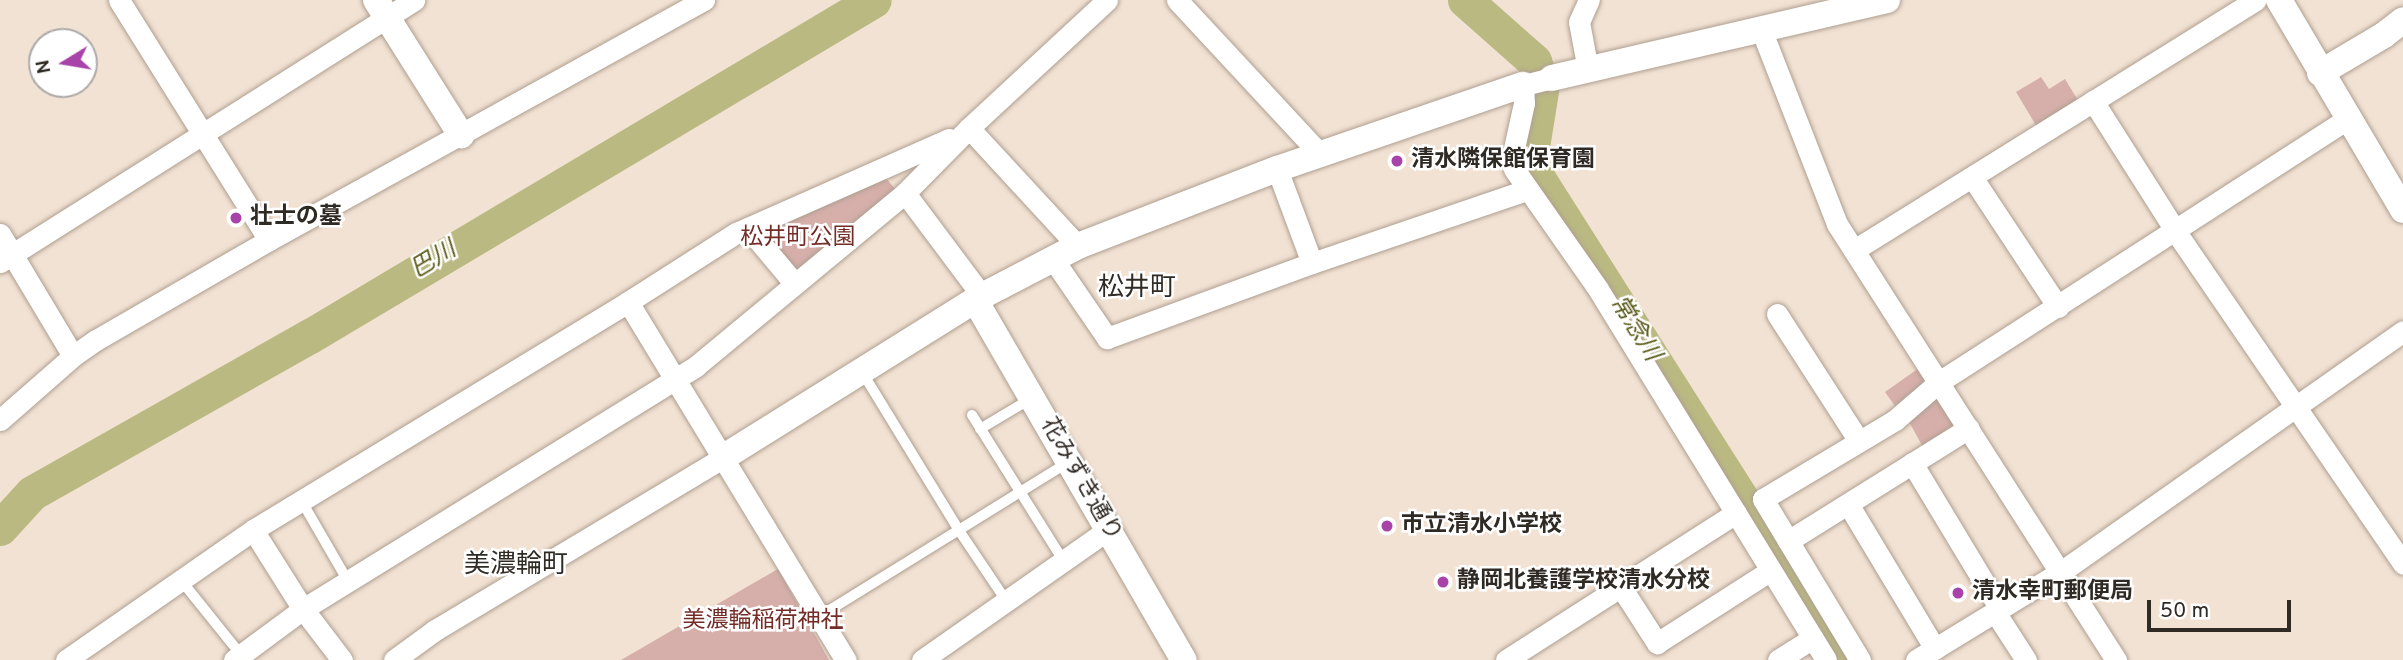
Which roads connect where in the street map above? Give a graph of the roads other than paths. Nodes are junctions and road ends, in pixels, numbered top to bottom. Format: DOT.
graph roads {
  1 [pos="119,0"];
  2 [pos="414,0"];
  3 [pos="704,0"];
  4 [pos="1107,0"];
  5 [pos="1177,0"];
  6 [pos="1589,0"];
  7 [pos="1887,0"];
  8 [pos="2255,0"];
  9 [pos="2279,0"];
  10 [pos="381,9"];
  11 [pos="2403,20"];
  12 [pos="1761,29"];
  13 [pos="1588,70"];
  14 [pos="2320,73"];
  15 [pos="1552,78"];
  16 [pos="1523,85"];
  17 [pos="2093,101"];
  18 [pos="2347,119"];
  19 [pos="969,128"];
  20 [pos="203,133"];
  21 [pos="461,135"];
  22 [pos="1320,154"];
  23 [pos="1277,169"];
  24 [pos="1972,177"];
  25 [pos="1526,190"];
  26 [pos="905,193"];
  27 [pos="2403,210"];
  28 [pos="748,228"];
  29 [pos="2176,232"];
  30 [pos="0,234"];
  31 [pos="269,240"];
  32 [pos="1078,246"];
  33 [pos="1854,250"];
  34 [pos="6,258"];
  35 [pos="1053,259"];
  36 [pos="1312,263"];
  37 [pos="795,284"];
  38 [pos="978,298"];
  39 [pos="628,302"];
  40 [pos="2058,307"];
  41 [pos="1777,314"];
  42 [pos="2403,331"];
  43 [pos="73,356"];
  44 [pos="862,372"];
  45 [pos="674,379"];
  46 [pos="1939,382"];
  47 [pos="1032,398"];
  48 [pos="2297,409"];
  49 [pos="972,415"];
  50 [pos="0,420"];
  51 [pos="1969,428"];
  52 [pos="980,429"];
  53 [pos="1859,441"];
  54 [pos="724,457"];
  55 [pos="1069,462"];
  56 [pos="1912,463"];
  57 [pos="1020,492"];
  58 [pos="301,500"];
  59 [pos="1848,504"];
  60 [pos="1736,513"];
  61 [pos="1109,529"];
  62 [pos="253,530"];
  63 [pos="960,532"];
  64 [pos="1788,541"];
  65 [pos="1063,560"];
  66 [pos="2403,564"];
  67 [pos="1771,570"];
  68 [pos="2062,571"];
  69 [pos="180,579"];
  70 [pos="348,581"];
  71 [pos="1620,587"];
  72 [pos="1006,599"];
  73 [pos="303,609"];
  74 [pos="1997,610"];
  75 [pos="820,616"];
  76 [pos="1813,638"];
  77 [pos="1926,654"];
  78 [pos="238,657"];
  79 [pos="66,660"];
  80 [pos="342,660"];
  81 [pos="394,660"];
  82 [pos="846,660"];
  83 [pos="922,660"];
  84 [pos="1184,660"];
  85 [pos="1506,660"];
  86 [pos="1779,660"];
  87 [pos="1826,660"];
  88 [pos="1860,660"];
  89 [pos="2026,660"];
  90 [pos="2116,660"];
  1 -- 20 [label="street"];
  2 -- 10 [label="street"];
  3 -- 21 [label="street"];
  4 -- 19 [label="street"];
  5 -- 22 [label="street"];
  6 -- 13 [label="street"];
  7 -- 12 [label="street"];
  8 -- 17 [label="street"];
  9 -- 14 [label="street"];
  10 -- 20 [label="street"];
  10 -- 21 [label="street"];
  11 -- 14 [label="street"];
  12 -- 13 [label="street"];
  12 -- 33 [label="street"];
  13 -- 15 [label="street"];
  14 -- 18 [label="street"];
  15 -- 16 [label="street"];
  16 -- 22 [label="street"];
  16 -- 25 [label="street"];
  17 -- 24 [label="street"];
  17 -- 29 [label="street"];
  18 -- 27 [label="street"];
  18 -- 29 [label="street"];
  19 -- 26 [label="street"];
  19 -- 28 [label="street"];
  19 -- 32 [label="street"];
  20 -- 31 [label="street"];
  20 -- 34 [label="street"];
  21 -- 31 [label="street"];
  22 -- 23 [label="street"];
  23 -- 32 [label="street"];
  23 -- 36 [label="street"];
  24 -- 33 [label="street"];
  24 -- 40 [label="street"];
  25 -- 36 [label="street"];
  25 -- 60 [label="street"];
  26 -- 37 [label="street"];
  26 -- 38 [label="street"];
  28 -- 37 [label="street"];
  28 -- 39 [label="street"];
  29 -- 40 [label="street"];
  29 -- 48 [label="street"];
  30 -- 34 [label="street"];
  31 -- 43 [label="street"];
  32 -- 35 [label="street"];
  33 -- 46 [label="street"];
  34 -- 43 [label="street"];
  35 -- 36 [label="street"];
  35 -- 38 [label="street"];
  37 -- 45 [label="street"];
  38 -- 44 [label="street"];
  38 -- 47 [label="street, 花みずき通り"];
  39 -- 45 [label="street"];
  39 -- 58 [label="street"];
  40 -- 46 [label="street"];
  41 -- 53 [label="street"];
  42 -- 48 [label="street"];
  43 -- 50 [label="street"];
  44 -- 54 [label="street"];
  44 -- 63 [label="lane"];
  45 -- 54 [label="street"];
  45 -- 70 [label="street"];
  46 -- 51 [label="street"];
  46 -- 53 [label="street"];
  47 -- 52 [label="lane"];
  47 -- 55 [label="street, 花みずき通り"];
  48 -- 66 [label="street"];
  48 -- 68 [label="street"];
  49 -- 52 [label="lane"];
  51 -- 56 [label="street"];
  51 -- 68 [label="street"];
  52 -- 57 [label="lane"];
  53 -- 64 [label="street"];
  54 -- 75 [label="street"];
  54 -- 81 [label="street"];
  55 -- 57 [label="lane"];
  55 -- 61 [label="street, 花みずき通り"];
  56 -- 59 [label="street"];
  56 -- 74 [label="street"];
  57 -- 63 [label="lane"];
  57 -- 65 [label="lane"];
  58 -- 62 [label="street"];
  58 -- 70 [label="lane"];
  59 -- 64 [label="street"];
  59 -- 77 [label="street"];
  60 -- 67 [label="street"];
  60 -- 71 [label="street"];
  61 -- 65 [label="street"];
  61 -- 84 [label="street, 花みずき通り"];
  62 -- 69 [label="street"];
  62 -- 73 [label="street"];
  63 -- 72 [label="lane"];
  63 -- 75 [label="lane"];
  64 -- 88 [label="street"];
  65 -- 72 [label="street"];
  67 -- 71 [label="street"];
  67 -- 76 [label="street"];
  68 -- 74 [label="street"];
  68 -- 90 [label="street"];
  69 -- 78 [label="lane"];
  69 -- 79 [label="street"];
  70 -- 73 [label="street"];
  71 -- 85 [label="street"];
  72 -- 83 [label="street"];
  73 -- 78 [label="street"];
  73 -- 80 [label="street"];
  74 -- 77 [label="street"];
  74 -- 89 [label="street"];
  75 -- 82 [label="street"];
  76 -- 86 [label="street"];
  76 -- 87 [label="street"];
}
